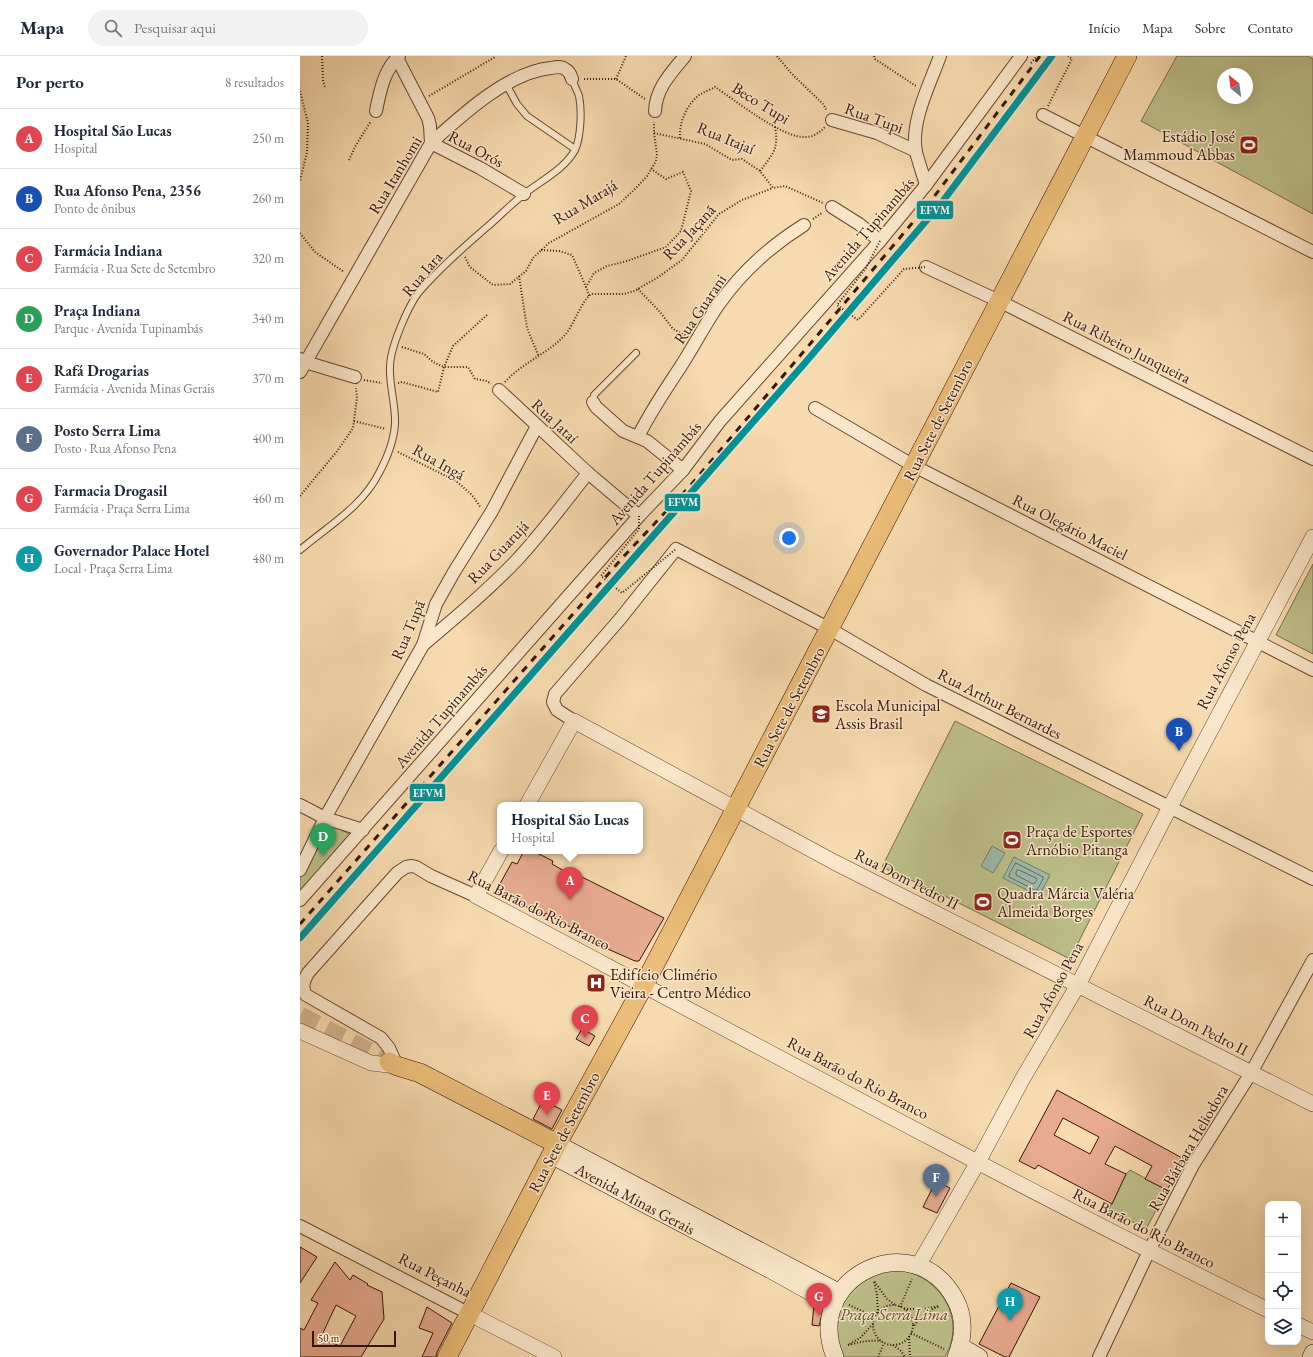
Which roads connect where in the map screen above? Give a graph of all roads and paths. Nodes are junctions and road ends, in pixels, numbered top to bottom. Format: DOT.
graph roads {
  1 [pos="322,56"];
  2 [pos="626,56"];
  3 [pos="685,56"];
  4 [pos="777,56"];
  5 [pos="874,56"];
  6 [pos="940,56"];
  7 [pos="1021,56"];
  8 [pos="1068,56"];
  9 [pos="1127,56"];
  10 [pos="398,57"];
  11 [pos="495,57"];
  12 [pos="572,79"];
  13 [pos="616,79"];
  14 [pos="910,82"];
  15 [pos="506,84"];
  16 [pos="325,87"];
  17 [pos="300,91"];
  18 [pos="420,102"];
  19 [pos="655,109"];
  20 [pos="376,111"];
  21 [pos="1043,116"];
  22 [pos="832,120"];
  23 [pos="775,127"];
  24 [pos="654,133"];
  25 [pos="1085,136"];
  26 [pos="680,138"];
  27 [pos="431,143"];
  28 [pos="575,149"];
  29 [pos="916,151"];
  30 [pos="349,160"];
  31 [pos="650,169"];
  32 [pos="760,170"];
  33 [pos="300,180"];
  34 [pos="926,186"];
  35 [pos="773,188"];
  36 [pos="524,194"];
  37 [pos="832,207"];
  38 [pos="804,225"];
  39 [pos="300,233"];
  40 [pos="880,241"];
  41 [pos="461,249"];
  42 [pos="540,250"];
  43 [pos="1313,252"];
  44 [pos="926,267"];
  45 [pos="520,276"];
  46 [pos="353,278"];
  47 [pos="586,287"];
  48 [pos="638,289"];
  49 [pos="589,296"];
  50 [pos="999,301"];
  51 [pos="488,314"];
  52 [pos="676,331"];
  53 [pos="394,345"];
  54 [pos="636,353"];
  55 [pos="539,357"];
  56 [pos="302,364"];
  57 [pos="444,367"];
  58 [pos="355,377"];
  59 [pos="391,385"];
  60 [pos="499,390"];
  61 [pos="593,402"];
  62 [pos="815,408"];
  63 [pos="354,421"];
  64 [pos="537,426"];
  65 [pos="394,431"];
  66 [pos="638,437"];
  67 [pos="390,448"];
  68 [pos="1313,459"];
  69 [pos="914,466"];
  70 [pos="683,470"];
  71 [pos="588,473"];
  72 [pos="300,496"];
  73 [pos="639,516"];
  74 [pos="488,518"];
  75 [pos="1313,537"];
  76 [pos="676,549"];
  77 [pos="300,550"];
  78 [pos="830,629"];
  79 [pos="1258,641"];
  80 [pos="423,646"];
  81 [pos="1313,670"];
  82 [pos="574,721"];
  83 [pos="529,802"];
  84 [pos="300,805"];
  85 [pos="1170,807"];
  86 [pos="735,809"];
  87 [pos="325,818"];
  88 [pos="363,830"];
  89 [pos="499,854"];
  90 [pos="300,870"];
  91 [pos="1313,879"];
  92 [pos="476,896"];
  93 [pos="300,900"];
  94 [pos="1313,960"];
  95 [pos="644,985"];
  96 [pos="1078,985"];
  97 [pos="300,1031"];
  98 [pos="393,1064"];
  99 [pos="1251,1073"];
  100 [pos="1313,1104"];
  101 [pos="554,1149"];
  102 [pos="978,1162"];
  103 [pos="300,1226"];
  104 [pos="1149,1251"];
  105 [pos="916,1271"];
  106 [pos="840,1300"];
  107 [pos="896,1306"];
  108 [pos="900,1307"];
  109 [pos="904,1309"];
  110 [pos="1266,1309"];
  111 [pos="470,1314"];
  112 [pos="878,1314"];
  113 [pos="875,1317"];
  114 [pos="874,1323"];
  115 [pos="1301,1326"];
  116 [pos="913,1327"];
  117 [pos="1313,1332"];
  118 [pos="911,1333"];
  119 [pos="909,1336"];
  120 [pos="881,1341"];
  121 [pos="884,1343"];
  122 [pos="892,1345"];
  123 [pos="954,1351"];
  124 [pos="1313,1353"];
  125 [pos="447,1357"];
  126 [pos="554,1357"];
  127 [pos="835,1357"];
  128 [pos="878,1357"];
  129 [pos="905,1357"];
  130 [pos="910,1357"];
  131 [pos="979,1357"];
  132 [pos="1099,1357"];
  133 [pos="1311,1357"];
  1 -- 16 [label="path"];
  2 -- 13 [label="path"];
  3 -- 19 [label="street"];
  4 -- 22 [label="path, Rua Tupi"];
  5 -- 14 [label="path"];
  6 -- 29 [label="street"];
  7 -- 34 [label="street, Avenida Tupinambás"];
  8 -- 21 [label="path"];
  9 -- 25 [label="main road, Rua Sete de Setembro"];
  10 -- 18 [label="street, Rua Orós"];
  10 -- 20 [label="street"];
  11 -- 18 [label="path"];
  12 -- 13 [label="path"];
  12 -- 15 [label="street, Rua Itanhomi"];
  12 -- 28 [label="lane, Rua Iara"];
  13 -- 19 [label="path"];
  15 -- 27 [label="street, Rua Itanhomi"];
  15 -- 28 [label="lane"];
  17 -- 33 [label="path"];
  18 -- 27 [label="street, Rua Orós"];
  19 -- 24 [label="path, Rua Marajá"];
  20 -- 30 [label="path"];
  21 -- 25 [label="street"];
  22 -- 23 [label="path, Beco Tupi"];
  22 -- 29 [label="street, Rua Tupi"];
  23 -- 26 [label="path, Beco Tupi"];
  23 -- 32 [label="path"];
  24 -- 26 [label="path, Rua Itajaí"];
  24 -- 31 [label="path, Rua Marajá"];
  25 -- 43 [label="street"];
  25 -- 50 [label="main road, Rua Sete de Setembro"];
  26 -- 32 [label="path, Rua Itajaí"];
  27 -- 36 [label="street, Rua Orós"];
  27 -- 46 [label="street, Rua Itanhomi"];
  28 -- 36 [label="lane, Rua Iara"];
  29 -- 34 [label="street"];
  31 -- 42 [label="path, Rua Marajá"];
  31 -- 47 [label="path"];
  32 -- 35 [label="path, Rua Itajaí"];
  34 -- 40 [label="street, Avenida Tupinambás"];
  35 -- 37 [label="path"];
  35 -- 48 [label="path, Rua Jaçanã"];
  36 -- 41 [label="lane, Rua Iara"];
  37 -- 38 [label="path"];
  37 -- 40 [label="street"];
  38 -- 66 [label="street, Rua Guarani"];
  39 -- 46 [label="path"];
  40 -- 44 [label="path, bridge"];
  40 -- 70 [label="street, Avenida Tupinambás"];
  41 -- 45 [label="path, Rua Marajá"];
  41 -- 53 [label="lane, Rua Iara"];
  42 -- 45 [label="path, Rua Marajá"];
  42 -- 47 [label="path"];
  44 -- 50 [label="street, Rua Ribeiro Junqueira"];
  45 -- 55 [label="path"];
  46 -- 56 [label="street, Rua Itanhomi"];
  47 -- 49 [label="path"];
  48 -- 49 [label="path, Rua Jaçanã"];
  48 -- 52 [label="path"];
  49 -- 55 [label="path"];
  50 -- 68 [label="street, Rua Ribeiro Junqueira"];
  50 -- 69 [label="main road, Rua Sete de Setembro"];
  51 -- 57 [label="path"];
  53 -- 57 [label="path"];
  53 -- 59 [label="lane, Rua Iara"];
  54 -- 61 [label="lane"];
  55 -- 60 [label="path"];
  56 -- 58 [label="street"];
  57 -- 59 [label="path"];
  57 -- 60 [label="path"];
  58 -- 59 [label="path"];
  58 -- 63 [label="path"];
  59 -- 65 [label="lane, Rua Iara"];
  60 -- 64 [label="street, Rua Jataí"];
  61 -- 66 [label="street"];
  62 -- 69 [label="street, Rua Olegário Maciel"];
  63 -- 65 [label="path"];
  63 -- 72 [label="path"];
  64 -- 71 [label="street, Rua Jataí"];
  64 -- 74 [label="street, Rua Tupã"];
  65 -- 67 [label="lane, Rua Iara"];
  66 -- 70 [label="street"];
  67 -- 74 [label="path, Rua Ingá"];
  67 -- 77 [label="lane, Rua Iara"];
  69 -- 78 [label="main road, Rua Sete de Setembro"];
  69 -- 79 [label="street, Rua Olegário Maciel"];
  70 -- 73 [label="street, Avenida Tupinambás"];
  71 -- 73 [label="street, Rua Jataí"];
  71 -- 80 [label="street, Rua Guarujá"];
  73 -- 76 [label="path, bridge"];
  73 -- 88 [label="street, Avenida Tupinambás"];
  74 -- 80 [label="street, Rua Tupã"];
  75 -- 79 [label="street, Rua Afonso Pena"];
  76 -- 78 [label="street, Rua Arthur Bernardes"];
  76 -- 82 [label="street"];
  78 -- 85 [label="street, Rua Arthur Bernardes"];
  78 -- 86 [label="main road, Rua Sete de Setembro"];
  79 -- 81 [label="street, Rua Olegário Maciel"];
  79 -- 85 [label="street, Rua Afonso Pena"];
  80 -- 87 [label="street, Rua Tupã"];
  82 -- 83 [label="street"];
  82 -- 86 [label="street, Rua Dom Pedro II"];
  84 -- 87 [label="street"];
  85 -- 91 [label="street, Rua Arthur Bernardes"];
  85 -- 96 [label="street, Rua Afonso Pena"];
  86 -- 95 [label="main road, Rua Sete de Setembro"];
  86 -- 96 [label="street, Rua Dom Pedro II"];
  87 -- 88 [label="street"];
  87 -- 90 [label="street, Rua Tupã"];
  88 -- 93 [label="street, Avenida Tupinambás"];
  89 -- 92 [label="street"];
  92 -- 95 [label="street, Rua Barão do Rio Branco"];
  92 -- 98 [label="street, Rua Barão do Rio Branco"];
  94 -- 99 [label="street, Rua Bárbara Heliodora"];
  95 -- 101 [label="main road, Rua Sete de Setembro"];
  95 -- 102 [label="street, Rua Barão do Rio Branco"];
  96 -- 99 [label="street, Rua Dom Pedro II"];
  96 -- 102 [label="street, Rua Afonso Pena"];
  97 -- 98 [label="street, Avenida Minas Gerais"];
  98 -- 101 [label="main road, Avenida Minas Gerais"];
  99 -- 100 [label="street, Rua Dom Pedro II"];
  99 -- 104 [label="street, Rua Bárbara Heliodora"];
  101 -- 106 [label="main road, Avenida Minas Gerais"];
  101 -- 111 [label="main road, Rua Sete de Setembro"];
  102 -- 104 [label="street, Rua Barão do Rio Branco"];
  102 -- 105 [label="street, Rua Afonso Pena"];
  103 -- 111 [label="street, Rua Peçanha"];
  104 -- 110 [label="street, Rua Barão do Rio Branco"];
  104 -- 132 [label="street, Rua Bárbara Heliodora"];
  105 -- 106 [label="main road"];
  105 -- 108 [label="path"];
  105 -- 123 [label="main road"];
  106 -- 113 [label="path"];
  106 -- 127 [label="main road"];
  107 -- 108 [label="path"];
  107 -- 112 [label="path"];
  107 -- 112 [label="path"];
  108 -- 109 [label="path"];
  109 -- 116 [label="path"];
  109 -- 116 [label="path"];
  111 -- 125 [label="main road, Rua Sete de Setembro"];
  111 -- 126 [label="street, Rua Peçanha"];
  112 -- 113 [label="path"];
  113 -- 114 [label="path"];
  114 -- 120 [label="path"];
  114 -- 120 [label="path"];
  115 -- 117 [label="street"];
  116 -- 118 [label="path"];
  118 -- 119 [label="path"];
  118 -- 123 [label="path"];
  119 -- 122 [label="path"];
  119 -- 130 [label="path"];
  120 -- 121 [label="path"];
  121 -- 122 [label="path"];
  121 -- 128 [label="path"];
  122 -- 129 [label="path"];
  123 -- 131 [label="main road"];
  124 -- 133 [label="main road"];
}
